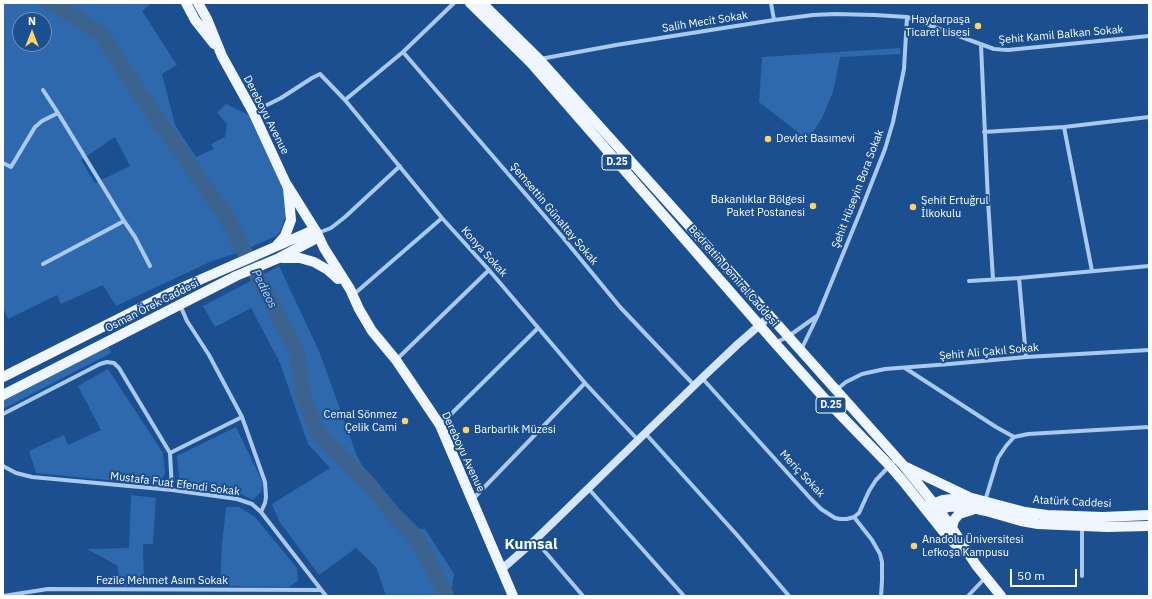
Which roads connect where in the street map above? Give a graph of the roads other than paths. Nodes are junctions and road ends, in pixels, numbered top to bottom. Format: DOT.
graph roads {
  1 [pos="186,3"];
  2 [pos="198,3"];
  3 [pos="454,3"];
  4 [pos="470,3"];
  5 [pos="482,3"];
  6 [pos="771,3"];
  7 [pos="907,18"];
  8 [pos="774,20"];
  9 [pos="1149,36"];
  10 [pos="981,45"];
  11 [pos="403,52"];
  12 [pos="222,56"];
  13 [pos="535,61"];
  14 [pos="43,90"];
  15 [pos="344,100"];
  16 [pos="253,112"];
  17 [pos="58,113"];
  18 [pos="1149,117"];
  19 [pos="1064,127"];
  20 [pos="984,132"];
  21 [pos="3,163"];
  22 [pos="400,166"];
  23 [pos="287,185"];
  24 [pos="442,218"];
  25 [pos="124,221"];
  26 [pos="313,235"];
  27 [pos="269,254"];
  28 [pos="279,258"];
  29 [pos="43,264"];
  30 [pos="150,266"];
  31 [pos="1149,266"];
  32 [pos="489,270"];
  33 [pos="1092,271"];
  34 [pos="233,272"];
  35 [pos="1019,278"];
  36 [pos="993,279"];
  37 [pos="338,280"];
  38 [pos="969,280"];
  39 [pos="353,295"];
  40 [pos="180,305"];
  41 [pos="359,309"];
  42 [pos="818,315"];
  43 [pos="770,316"];
  44 [pos="760,325"];
  45 [pos="538,328"];
  46 [pos="788,337"];
  47 [pos="772,339"];
  48 [pos="738,344"];
  49 [pos="1149,350"];
  50 [pos="801,351"];
  51 [pos="1026,357"];
  52 [pos="396,360"];
  53 [pos="904,367"];
  54 [pos="3,377"];
  55 [pos="702,378"];
  56 [pos="585,383"];
  57 [pos="694,386"];
  58 [pos="835,390"];
  59 [pos="3,395"];
  60 [pos="3,414"];
  61 [pos="242,417"];
  62 [pos="440,425"];
  63 [pos="1149,427"];
  64 [pos="645,433"];
  65 [pos="1014,437"];
  66 [pos="638,440"];
  67 [pos="170,453"];
  68 [pos="893,462"];
  69 [pos="3,466"];
  70 [pos="904,466"];
  71 [pos="588,488"];
  72 [pos="172,490"];
  73 [pos="972,498"];
  74 [pos="472,500"];
  75 [pos="981,505"];
  76 [pos="932,509"];
  77 [pos="261,512"];
  78 [pos="1149,515"];
  79 [pos="854,517"];
  80 [pos="1082,526"];
  81 [pos="1149,526"];
  82 [pos="952,528"];
  83 [pos="535,540"];
  84 [pos="976,565"];
  85 [pos="502,569"];
  86 [pos="1082,576"];
  87 [pos="986,577"];
  88 [pos="321,590"];
  89 [pos="3,596"];
  90 [pos="326,596"];
  91 [pos="514,596"];
  92 [pos="583,596"];
  93 [pos="684,596"];
  94 [pos="789,596"];
  95 [pos="881,596"];
  96 [pos="968,596"];
  97 [pos="1001,596"];
  1 -- 12 [label="main road, Dereboyu Avenue"];
  2 -- 12 [label="main road, Dereboyu Avenue"];
  3 -- 11 [label="street"];
  4 -- 13 [label="main road, Bedrettin Demirel Caddesi / D.25"];
  5 -- 13 [label="main road, Bedrettin Demirel Caddesi / D.25"];
  6 -- 8 [label="street"];
  7 -- 8 [label="street, Salih Mecit Sokak"];
  7 -- 10 [label="street, Şehit Kamil Balkan Sokak"];
  7 -- 42 [label="street, Şehit Hüseyin Bora Sokak"];
  8 -- 13 [label="street, Salih Mecit Sokak"];
  9 -- 10 [label="street, Şehit Kamil Balkan Sokak"];
  10 -- 20 [label="street"];
  11 -- 15 [label="street"];
  11 -- 57 [label="street, Şemsettin Günaltay Sokak"];
  12 -- 16 [label="main road, Dereboyu Avenue"];
  13 -- 43 [label="main road, Bedrettin Demirel Caddesi / D.25"];
  13 -- 44 [label="main road, Bedrettin Demirel Caddesi / D.25"];
  14 -- 17 [label="street"];
  15 -- 16 [label="street, Konya Sokak"];
  15 -- 22 [label="street, Konya Sokak"];
  16 -- 23 [label="main road, Dereboyu Avenue"];
  17 -- 21 [label="street"];
  17 -- 25 [label="street"];
  18 -- 19 [label="street"];
  19 -- 20 [label="street"];
  19 -- 33 [label="street"];
  20 -- 36 [label="street"];
  22 -- 24 [label="street, Konya Sokak"];
  22 -- 26 [label="street"];
  23 -- 26 [label="main road, Dereboyu Avenue"];
  23 -- 27 [label="main road"];
  24 -- 32 [label="street, Konya Sokak"];
  24 -- 39 [label="street"];
  25 -- 29 [label="street"];
  25 -- 30 [label="street"];
  26 -- 27 [label="main road, Osman Örek Caddesi"];
  26 -- 28 [label="main road, Osman Örek Caddesi"];
  26 -- 37 [label="main road, Dereboyu Avenue"];
  26 -- 39 [label="main road, Dereboyu Avenue"];
  27 -- 28 [label="main road, Osman Örek Caddesi"];
  27 -- 34 [label="main road, Osman Örek Caddesi"];
  28 -- 37 [label="main road"];
  31 -- 33 [label="street"];
  32 -- 45 [label="street, Konya Sokak"];
  32 -- 52 [label="street"];
  33 -- 35 [label="street"];
  34 -- 40 [label="main road, Osman Örek Caddesi"];
  34 -- 54 [label="main road, Osman Örek Caddesi"];
  35 -- 36 [label="street"];
  35 -- 51 [label="street"];
  36 -- 38 [label="street"];
  37 -- 41 [label="main road, Dereboyu Avenue"];
  39 -- 41 [label="main road, Dereboyu Avenue"];
  40 -- 59 [label="main road, Osman Örek Caddesi"];
  40 -- 61 [label="street"];
  41 -- 52 [label="main road, Dereboyu Avenue"];
  42 -- 46 [label="street"];
  42 -- 50 [label="street, Şehit Hüseyin Bora Sokak"];
  43 -- 44 [label="street"];
  43 -- 46 [label="main road, Bedrettin Demirel Caddesi / D.25"];
  44 -- 47 [label="main road, Bedrettin Demirel Caddesi / D.25"];
  44 -- 48 [label="street"];
  45 -- 56 [label="street, Konya Sokak"];
  45 -- 62 [label="street"];
  46 -- 47 [label="street"];
  46 -- 50 [label="main road, Bedrettin Demirel Caddesi / D.25"];
  47 -- 48 [label="street"];
  47 -- 68 [label="main road, Bedrettin Demirel Caddesi / D.25"];
  48 -- 55 [label="street"];
  49 -- 51 [label="street, Şehit Ali Çakıl Sokak"];
  50 -- 58 [label="main road, Bedrettin Demirel Caddesi / D.25"];
  51 -- 53 [label="street, Şehit Ali Çakıl Sokak"];
  52 -- 62 [label="main road, Dereboyu Avenue"];
  53 -- 58 [label="street, Şehit Ali Çakıl Sokak"];
  53 -- 65 [label="street"];
  55 -- 57 [label="street"];
  55 -- 79 [label="street, Meriç Sokak"];
  56 -- 66 [label="street, Konya Sokak"];
  56 -- 74 [label="street"];
  57 -- 64 [label="street"];
  58 -- 68 [label="main road, Bedrettin Demirel Caddesi / D.25"];
  60 -- 67 [label="street"];
  61 -- 67 [label="street"];
  61 -- 77 [label="street"];
  62 -- 74 [label="main road, Dereboyu Avenue"];
  63 -- 65 [label="street"];
  64 -- 66 [label="street"];
  64 -- 94 [label="street"];
  65 -- 75 [label="street"];
  66 -- 71 [label="street"];
  67 -- 72 [label="street"];
  68 -- 70 [label="main road, Bedrettin Demirel Caddesi / D.25"];
  68 -- 76 [label="main road, Bedrettin Demirel Caddesi / D.25"];
  68 -- 79 [label="street"];
  69 -- 72 [label="street, Mustafa Fuat Efendi Sokak"];
  70 -- 73 [label="main road"];
  70 -- 76 [label="main road, Bedrettin Demirel Caddesi / D.25"];
  71 -- 83 [label="street"];
  71 -- 93 [label="street"];
  72 -- 77 [label="street, Mustafa Fuat Efendi Sokak"];
  73 -- 75 [label="main road, Atatürk Caddesi"];
  73 -- 76 [label="main road, Atatürk Caddesi"];
  74 -- 85 [label="main road, Dereboyu Avenue"];
  75 -- 76 [label="main road, Atatürk Caddesi"];
  75 -- 78 [label="main road, Atatürk Caddesi"];
  75 -- 80 [label="main road, Atatürk Caddesi"];
  75 -- 82 [label="main road"];
  76 -- 82 [label="main road, Bedrettin Demirel Caddesi / D.25"];
  76 -- 84 [label="main road, Bedrettin Demirel Caddesi / D.25"];
  77 -- 88 [label="street, Mustafa Fuat Efendi Sokak"];
  79 -- 95 [label="street"];
  80 -- 81 [label="main road, Atatürk Caddesi"];
  80 -- 86 [label="street"];
  82 -- 84 [label="main road, Bedrettin Demirel Caddesi / D.25"];
  83 -- 85 [label="street"];
  83 -- 92 [label="street"];
  84 -- 87 [label="main road, Bedrettin Demirel Caddesi / D.25"];
  85 -- 91 [label="main road, Dereboyu Avenue"];
  87 -- 96 [label="street"];
  87 -- 97 [label="main road, Bedrettin Demirel Caddesi / D.25"];
  88 -- 89 [label="street, Fezile Mehmet Asım Sokak"];
  88 -- 90 [label="street, Mustafa Fuat Efendi Sokak"];
}
